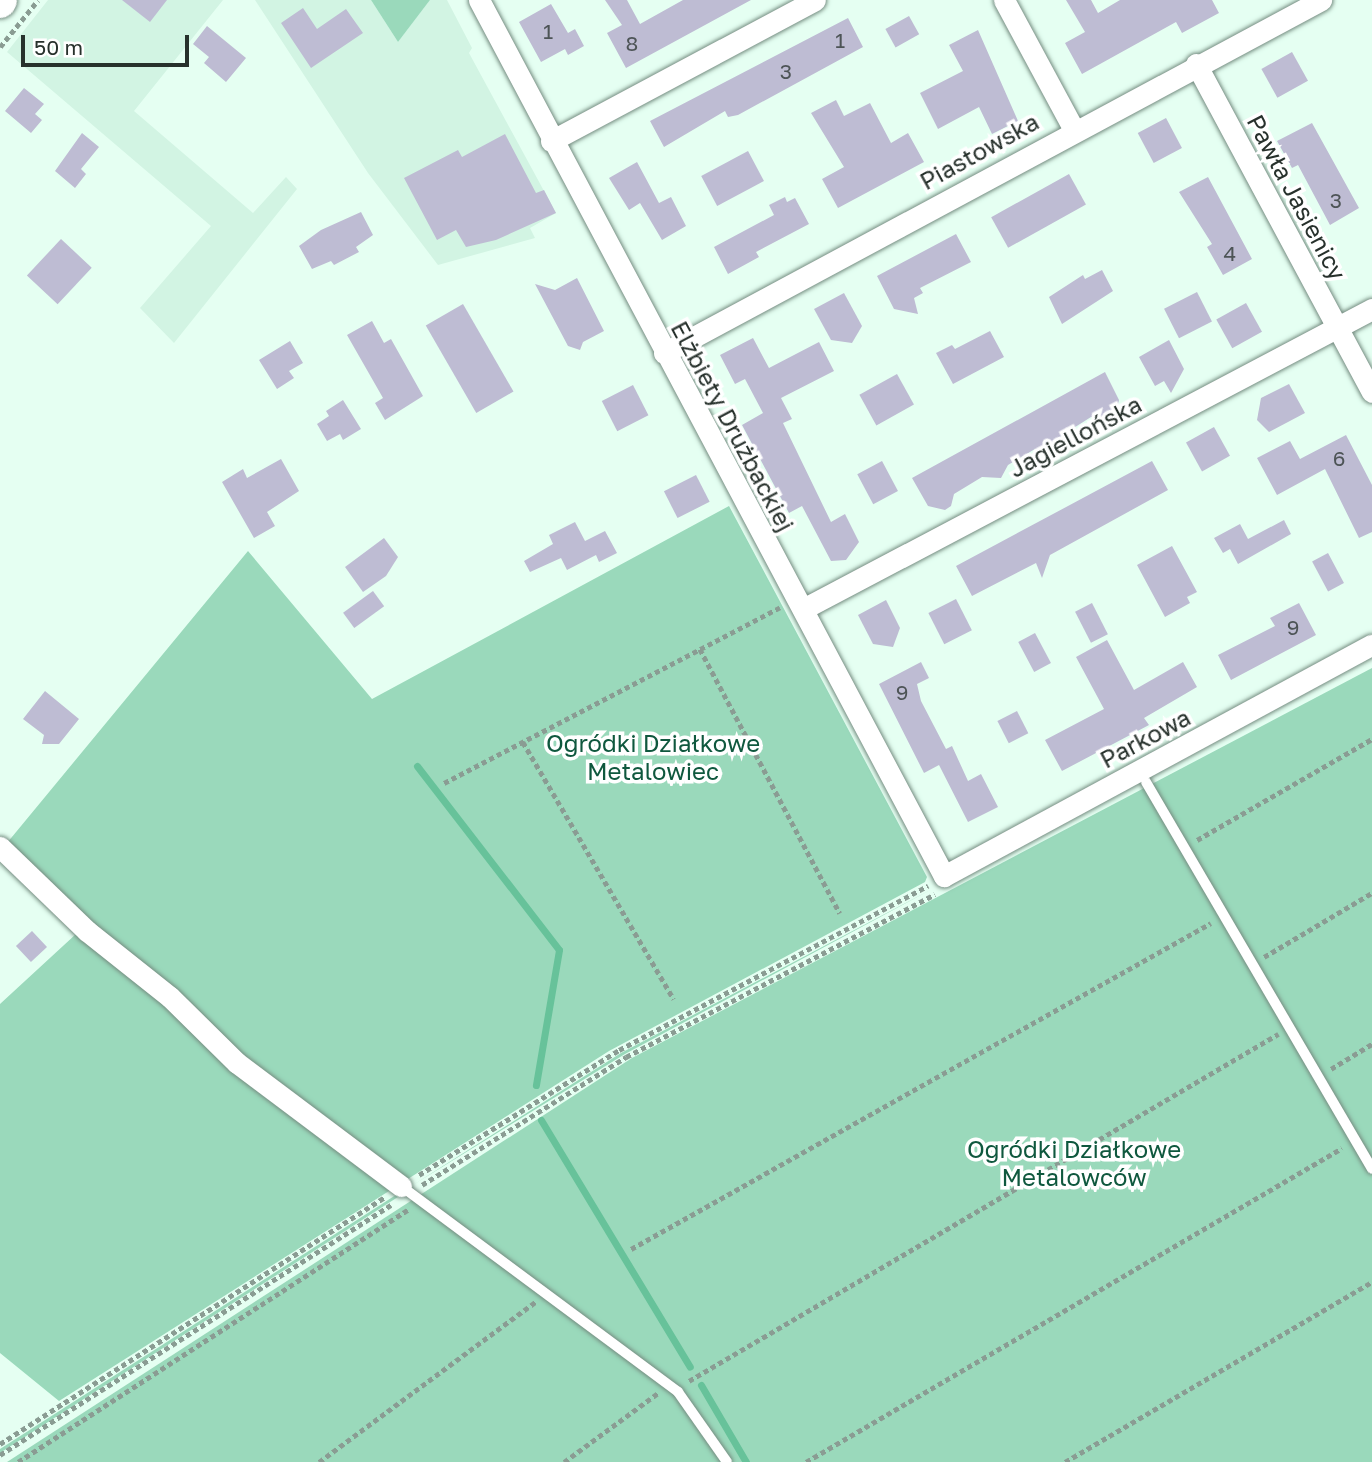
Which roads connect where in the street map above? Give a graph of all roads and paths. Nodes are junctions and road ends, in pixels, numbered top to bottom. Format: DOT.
graph roads {
  1 [pos="815,0"];
  2 [pos="1004,0"];
  3 [pos="1321,0"];
  4 [pos="484,2"];
  5 [pos="1196,64"];
  6 [pos="1074,130"];
  7 [pos="551,141"];
  8 [pos="1372,309"];
  9 [pos="1337,327"];
  10 [pos="664,353"];
  11 [pos="1372,392"];
  12 [pos="799,603"];
  13 [pos="1372,645"];
  14 [pos="700,649"];
  15 [pos="1372,739"];
  16 [pos="523,741"];
  17 [pos="1146,782"];
  18 [pos="444,783"];
  19 [pos="1,848"];
  20 [pos="1184,848"];
  21 [pos="942,884"];
  22 [pos="1372,893"];
  23 [pos="841,913"];
  24 [pos="1223,916"];
  25 [pos="1251,964"];
  26 [pos="674,999"];
  27 [pos="1288,1028"];
  28 [pos="1372,1044"];
  29 [pos="1313,1074"];
  30 [pos="1355,1141"];
  31 [pos="1372,1169"];
  32 [pos="406,1190"];
  33 [pos="420,1202"];
  34 [pos="631,1249"];
  35 [pos="1372,1282"];
  36 [pos="544,1296"];
  37 [pos="667,1387"];
  38 [pos="678,1392"];
  39 [pos="0,1444"];
  40 [pos="0,1455"];
  41 [pos="18,1462"];
  42 [pos="319,1462"];
  43 [pos="564,1462"];
  44 [pos="727,1462"];
  45 [pos="806,1462"];
  46 [pos="1065,1462"];
  1 -- 7 [label="street"];
  2 -- 6 [label="street"];
  3 -- 5 [label="street, Piastowska"];
  4 -- 7 [label="street, Elżbiety Drużbackiej"];
  5 -- 6 [label="street, Piastowska"];
  5 -- 9 [label="street, Pawła Jasienicy"];
  6 -- 10 [label="street, Piastowska"];
  7 -- 10 [label="street, Elżbiety Drużbackiej"];
  8 -- 9 [label="street, Jagiellońska"];
  9 -- 11 [label="street, Pawła Jasienicy"];
  9 -- 12 [label="street, Jagiellońska"];
  10 -- 12 [label="street, Elżbiety Drużbackiej"];
  12 -- 14 [label="path"];
  12 -- 21 [label="street, Elżbiety Drużbackiej"];
  13 -- 21 [label="street, Parkowa"];
  14 -- 16 [label="path"];
  14 -- 23 [label="path"];
  15 -- 20 [label="path"];
  16 -- 18 [label="path"];
  16 -- 26 [label="path"];
  17 -- 20 [label="lane"];
  19 -- 32 [label="street"];
  20 -- 24 [label="lane"];
  21 -- 32 [label="path"];
  21 -- 32 [label="path"];
  22 -- 25 [label="path"];
  24 -- 25 [label="lane"];
  24 -- 34 [label="path"];
  25 -- 27 [label="lane"];
  27 -- 29 [label="lane"];
  27 -- 38 [label="path"];
  28 -- 29 [label="path"];
  29 -- 30 [label="lane"];
  30 -- 31 [label="lane"];
  30 -- 45 [label="path"];
  32 -- 33 [label="lane"];
  32 -- 39 [label="path"];
  32 -- 40 [label="path"];
  33 -- 36 [label="lane"];
  33 -- 41 [label="path"];
  35 -- 46 [label="path"];
  36 -- 37 [label="lane"];
  36 -- 42 [label="path"];
  37 -- 38 [label="lane"];
  37 -- 43 [label="path"];
  38 -- 44 [label="lane"];
}
